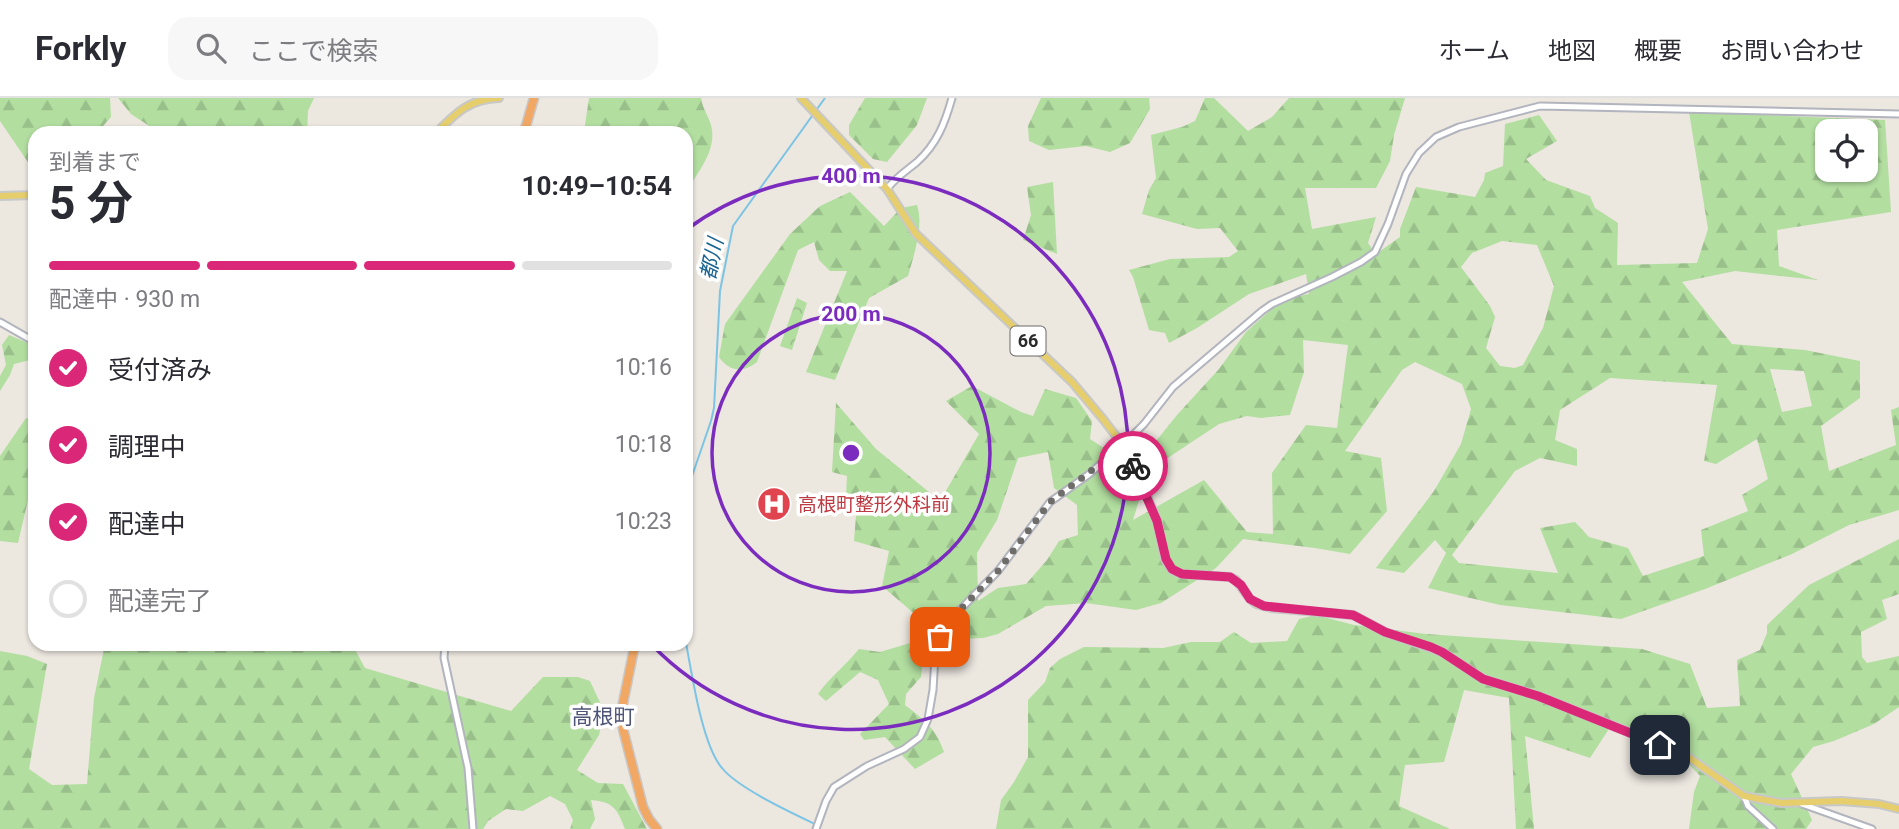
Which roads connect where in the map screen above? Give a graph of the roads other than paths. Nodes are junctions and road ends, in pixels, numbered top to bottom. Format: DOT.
graph roads {
  1 [pos="499,98"];
  2 [pos="534,98"];
  3 [pos="801,98"];
  4 [pos="952,98"];
  5 [pos="1899,114"];
  6 [pos="443,126"];
  7 [pos="526,126"];
  8 [pos="887,189"];
  9 [pos="28,195"];
  10 [pos="0,196"];
  11 [pos="0,322"];
  12 [pos="28,338"];
  13 [pos="1123,445"];
  14 [pos="444,651"];
  15 [pos="634,651"];
  16 [pos="1744,796"];
  17 [pos="1802,803"];
  18 [pos="1899,808"];
  19 [pos="473,829"];
  20 [pos="657,829"];
  21 [pos="816,829"];
  22 [pos="1773,829"];
  23 [pos="1872,829"];
  1 -- 6 [label="main road"];
  2 -- 7 [label="highway"];
  3 -- 8 [label="main road, 66"];
  4 -- 8 [label="street"];
  5 -- 13 [label="street"];
  8 -- 13 [label="main road, 66"];
  9 -- 10 [label="main road"];
  11 -- 12 [label="street"];
  13 -- 16 [label="main road, 66"];
  13 -- 21 [label="street"];
  14 -- 19 [label="street"];
  15 -- 20 [label="highway"];
  16 -- 17 [label="main road, 66"];
  16 -- 22 [label="street"];
  17 -- 18 [label="main road, 66"];
  17 -- 23 [label="street"];
}
